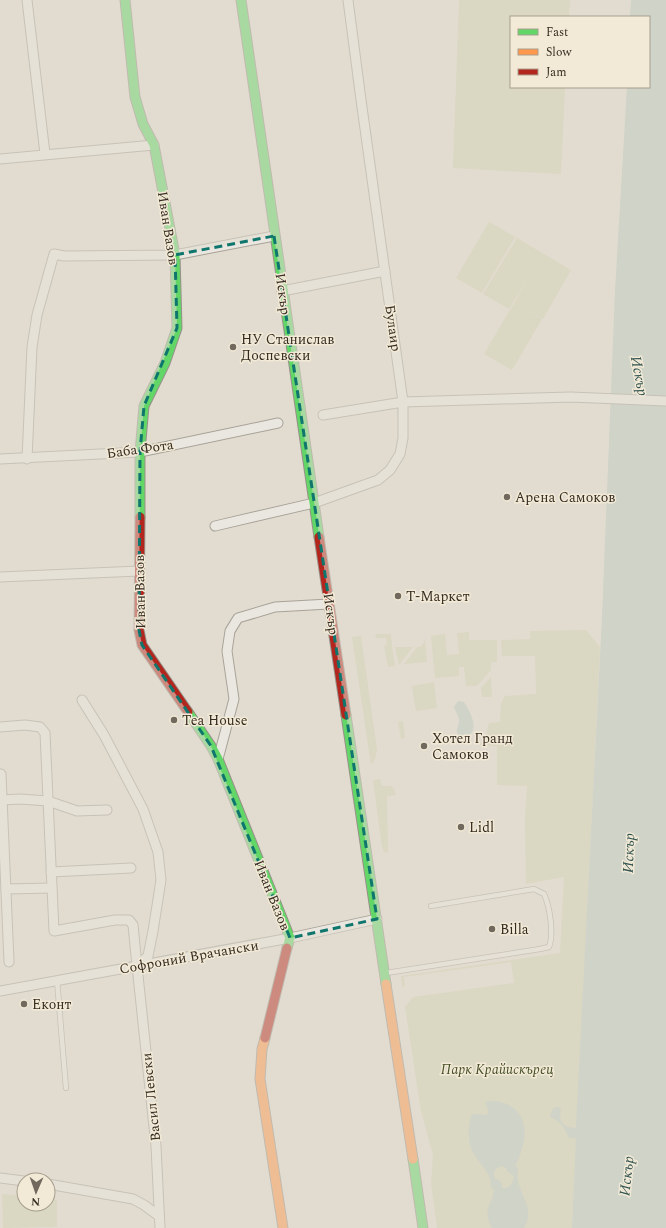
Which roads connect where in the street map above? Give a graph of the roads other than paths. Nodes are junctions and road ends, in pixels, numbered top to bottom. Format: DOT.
graph roads {
  1 [pos="27,0"];
  2 [pos="125,0"];
  3 [pos="241,0"];
  4 [pos="348,0"];
  5 [pos="154,145"];
  6 [pos="44,154"];
  7 [pos="0,159"];
  8 [pos="274,236"];
  9 [pos="175,254"];
  10 [pos="385,271"];
  11 [pos="282,291"];
  12 [pos="666,401"];
  13 [pos="403,402"];
  14 [pos="323,415"];
  15 [pos="278,423"];
  16 [pos="140,452"];
  17 [pos="27,458"];
  18 [pos="0,459"];
  19 [pos="314,503"];
  20 [pos="215,526"];
  21 [pos="140,571"];
  22 [pos="0,577"];
  23 [pos="329,604"];
  24 [pos="82,700"];
  25 [pos="0,727"];
  26 [pos="218,759"];
  27 [pos="1,774"];
  28 [pos="2,800"];
  29 [pos="48,801"];
  30 [pos="107,810"];
  31 [pos="2,864"];
  32 [pos="132,868"];
  33 [pos="51,872"];
  34 [pos="52,888"];
  35 [pos="6,889"];
  36 [pos="432,906"];
  37 [pos="377,919"];
  38 [pos="290,938"];
  39 [pos="9,962"];
  40 [pos="137,966"];
  41 [pos="385,973"];
  42 [pos="57,980"];
  43 [pos="0,991"];
  44 [pos="66,1088"];
  45 [pos="0,1178"];
  46 [pos="16,1180"];
  47 [pos="56,1185"];
  48 [pos="159,1216"];
  49 [pos="160,1228"];
  50 [pos="282,1228"];
  51 [pos="423,1228"];
  1 -- 6 [label="street"];
  2 -- 5 [label="street, Иван Вазов"];
  3 -- 8 [label="street, Искър"];
  4 -- 10 [label="street, Булаир"];
  5 -- 6 [label="street"];
  5 -- 9 [label="street, Иван Вазов"];
  6 -- 7 [label="street"];
  8 -- 9 [label="street"];
  8 -- 11 [label="street, Искър"];
  9 -- 16 [label="street, Иван Вазов"];
  9 -- 17 [label="street"];
  10 -- 11 [label="street"];
  10 -- 13 [label="street, Булаир"];
  11 -- 19 [label="street, Искър"];
  12 -- 13 [label="street"];
  13 -- 14 [label="street"];
  13 -- 19 [label="street, Булаир"];
  15 -- 16 [label="street, Баба Фота"];
  16 -- 17 [label="street, Баба Фота"];
  16 -- 21 [label="street, Иван Вазов"];
  17 -- 18 [label="street, Баба Фота"];
  19 -- 20 [label="street, Булаир"];
  19 -- 23 [label="street, Искър"];
  21 -- 22 [label="street"];
  21 -- 26 [label="street, Иван Вазов"];
  23 -- 26 [label="street"];
  23 -- 37 [label="street, Искър"];
  24 -- 40 [label="street"];
  25 -- 29 [label="street"];
  26 -- 38 [label="street, Иван Вазов"];
  27 -- 28 [label="street"];
  28 -- 29 [label="street"];
  28 -- 31 [label="street"];
  29 -- 30 [label="street"];
  29 -- 33 [label="street"];
  31 -- 35 [label="street"];
  32 -- 33 [label="street"];
  33 -- 34 [label="street"];
  34 -- 35 [label="street"];
  34 -- 40 [label="street, Васил Левски"];
  35 -- 39 [label="street"];
  36 -- 41 [label="lane"];
  37 -- 38 [label="street, Софроний Врачански"];
  37 -- 41 [label="street, Искър"];
  38 -- 40 [label="street, Софроний Врачански"];
  38 -- 50 [label="street, Иван Вазов"];
  40 -- 42 [label="street, Софроний Врачански"];
  40 -- 48 [label="street, Васил Левски"];
  41 -- 51 [label="street, Искър"];
  42 -- 43 [label="street, Софроний Врачански"];
  42 -- 44 [label="lane"];
  45 -- 46 [label="street"];
  47 -- 48 [label="street"];
  48 -- 49 [label="street, Васил Левски"];
}
